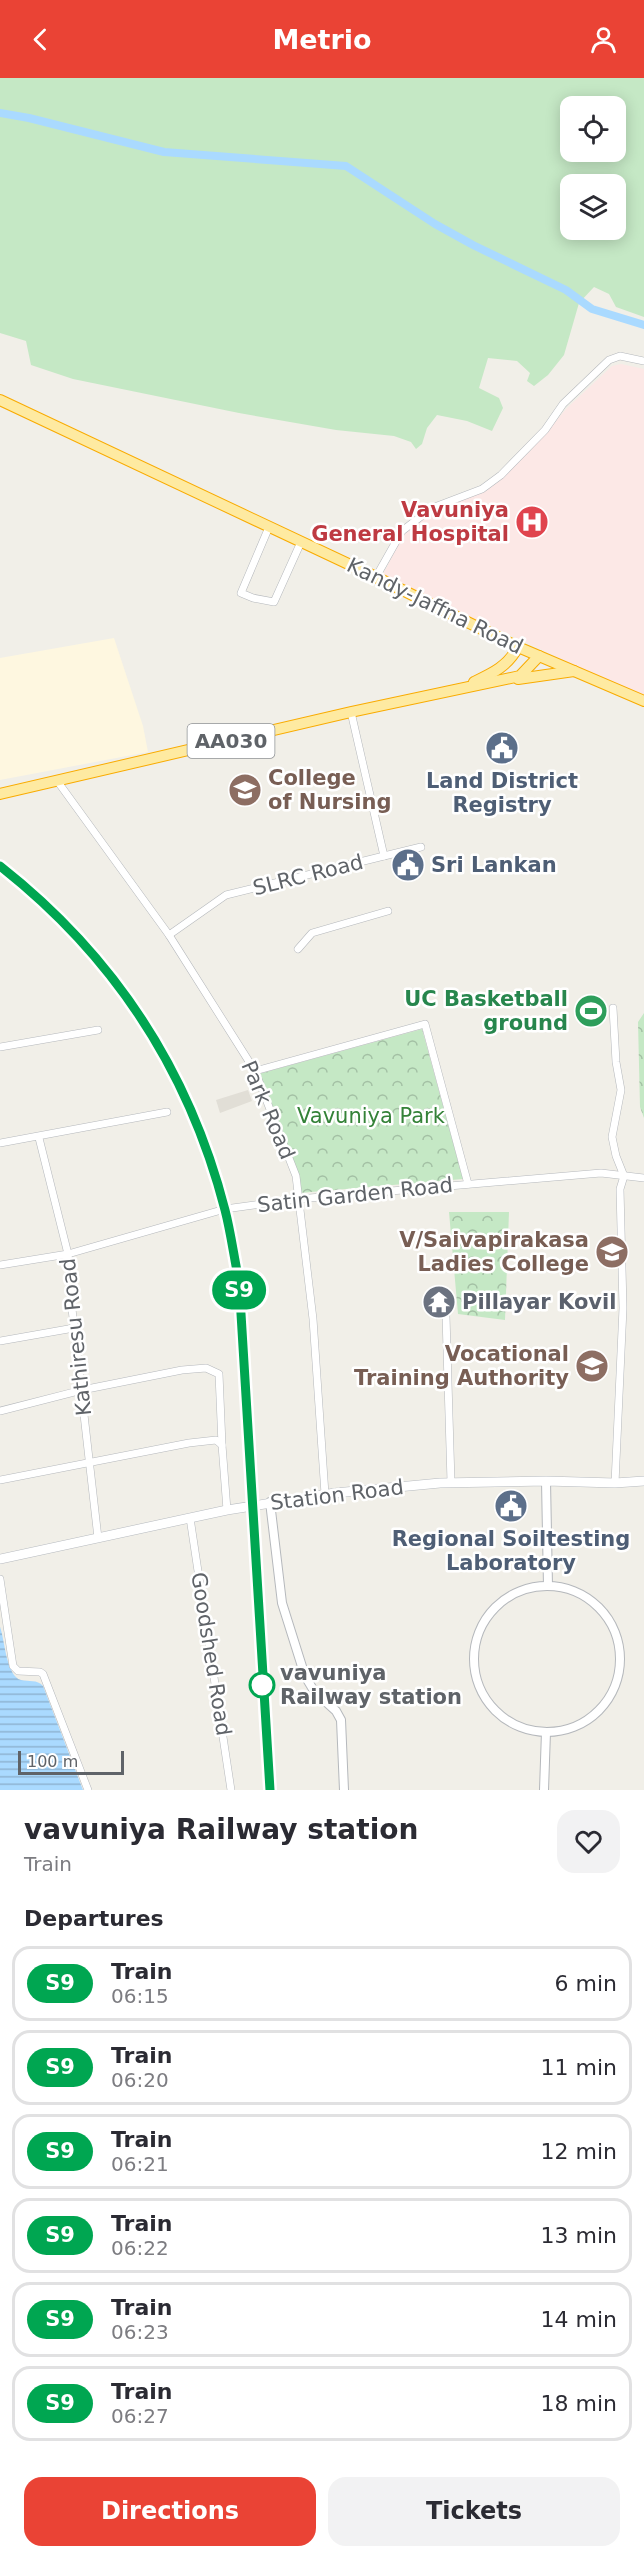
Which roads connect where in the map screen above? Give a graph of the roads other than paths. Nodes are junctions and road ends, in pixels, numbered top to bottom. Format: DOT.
graph roads {
  1 [pos="644,361"];
  2 [pos="0,400"];
  3 [pos="269,527"];
  4 [pos="301,542"];
  5 [pos="376,577"];
  6 [pos="519,647"];
  7 [pos="539,656"];
  8 [pos="574,671"];
  9 [pos="495,682"];
  10 [pos="463,688"];
  11 [pos="644,701"];
  12 [pos="351,712"];
  13 [pos="58,782"];
  14 [pos="0,794"];
  15 [pos="421,847"];
  16 [pos="384,856"];
  17 [pos="388,911"];
  18 [pos="169,935"];
  19 [pos="298,949"];
  20 [pos="614,1008"];
  21 [pos="98,1030"];
  22 [pos="0,1047"];
  23 [pos="255,1071"];
  24 [pos="167,1112"];
  25 [pos="39,1138"];
  26 [pos="0,1143"];
  27 [pos="624,1176"];
  28 [pos="644,1178"];
  29 [pos="468,1184"];
  30 [pos="298,1198"];
  31 [pos="68,1254"];
  32 [pos="0,1265"];
  33 [pos="446,1316"];
  34 [pos="74,1328"];
  35 [pos="0,1341"];
  36 [pos="82,1390"];
  37 [pos="0,1411"];
  38 [pos="222,1445"];
  39 [pos="90,1462"];
  40 [pos="0,1480"];
  41 [pos="546,1481"];
  42 [pos="644,1481"];
  43 [pos="451,1482"];
  44 [pos="615,1483"];
  45 [pos="325,1494"];
  46 [pos="270,1502"];
  47 [pos="227,1510"];
  48 [pos="190,1518"];
  49 [pos="98,1538"];
  50 [pos="0,1559"];
  51 [pos="0,1579"];
  52 [pos="548,1586"];
  53 [pos="546,1732"];
  54 [pos="88,1790"];
  55 [pos="231,1790"];
  56 [pos="344,1790"];
  57 [pos="544,1790"];
  1 -- 5 [label="street"];
  2 -- 3 [label="highway, Kandy-Jaffna Road"];
  3 -- 4 [label="highway, Kandy-Jaffna Road"];
  3 -- 4 [label="street"];
  4 -- 5 [label="highway, Kandy-Jaffna Road"];
  5 -- 6 [label="highway, Kandy-Jaffna Road"];
  6 -- 7 [label="highway, Kandy-Jaffna Road"];
  6 -- 10 [label="highway, AA030"];
  7 -- 8 [label="highway, Kandy-Jaffna Road"];
  7 -- 9 [label="highway, AA030"];
  8 -- 9 [label="highway"];
  8 -- 11 [label="highway, Kandy-Jaffna Road"];
  9 -- 10 [label="highway, AA030"];
  10 -- 12 [label="highway, AA030"];
  12 -- 13 [label="highway, AA030"];
  12 -- 16 [label="street, SLRC Road"];
  13 -- 14 [label="highway, AA030"];
  13 -- 18 [label="street, Park Road"];
  15 -- 16 [label="street"];
  16 -- 18 [label="street, SLRC Road"];
  17 -- 19 [label="street"];
  18 -- 23 [label="street, Park Road"];
  20 -- 27 [label="street"];
  21 -- 22 [label="street"];
  23 -- 29 [label="street"];
  23 -- 30 [label="street, Park Road"];
  24 -- 25 [label="street"];
  25 -- 26 [label="street"];
  25 -- 31 [label="street, Kathiresu Road"];
  27 -- 28 [label="street, Satin Garden Road"];
  27 -- 29 [label="street, Satin Garden Road"];
  27 -- 44 [label="street"];
  29 -- 30 [label="street, Satin Garden Road"];
  30 -- 31 [label="street, Satin Garden Road"];
  30 -- 45 [label="street, Park Road"];
  31 -- 32 [label="street, Satin Garden Road"];
  31 -- 34 [label="street, Kathiresu Road"];
  33 -- 43 [label="street"];
  34 -- 35 [label="street"];
  34 -- 36 [label="street, Kathiresu Road"];
  36 -- 37 [label="street"];
  36 -- 38 [label="street"];
  36 -- 39 [label="street, Kathiresu Road"];
  38 -- 39 [label="street"];
  38 -- 47 [label="street"];
  39 -- 40 [label="street"];
  39 -- 49 [label="street, Kathiresu Road"];
  41 -- 43 [label="main road, Station Road"];
  41 -- 44 [label="main road, Station Road"];
  41 -- 52 [label="street"];
  42 -- 44 [label="main road, Station Road"];
  43 -- 45 [label="main road, Station Road"];
  45 -- 46 [label="main road, Station Road"];
  46 -- 47 [label="main road, Station Road"];
  46 -- 56 [label="street"];
  47 -- 48 [label="main road, Station Road"];
  48 -- 49 [label="main road, Station Road"];
  48 -- 55 [label="street, Goodshed Road"];
  49 -- 50 [label="main road, Station Road"];
  51 -- 54 [label="street"];
  52 -- 53 [label="street"];
  52 -- 53 [label="street"];
  53 -- 57 [label="street"];
}
